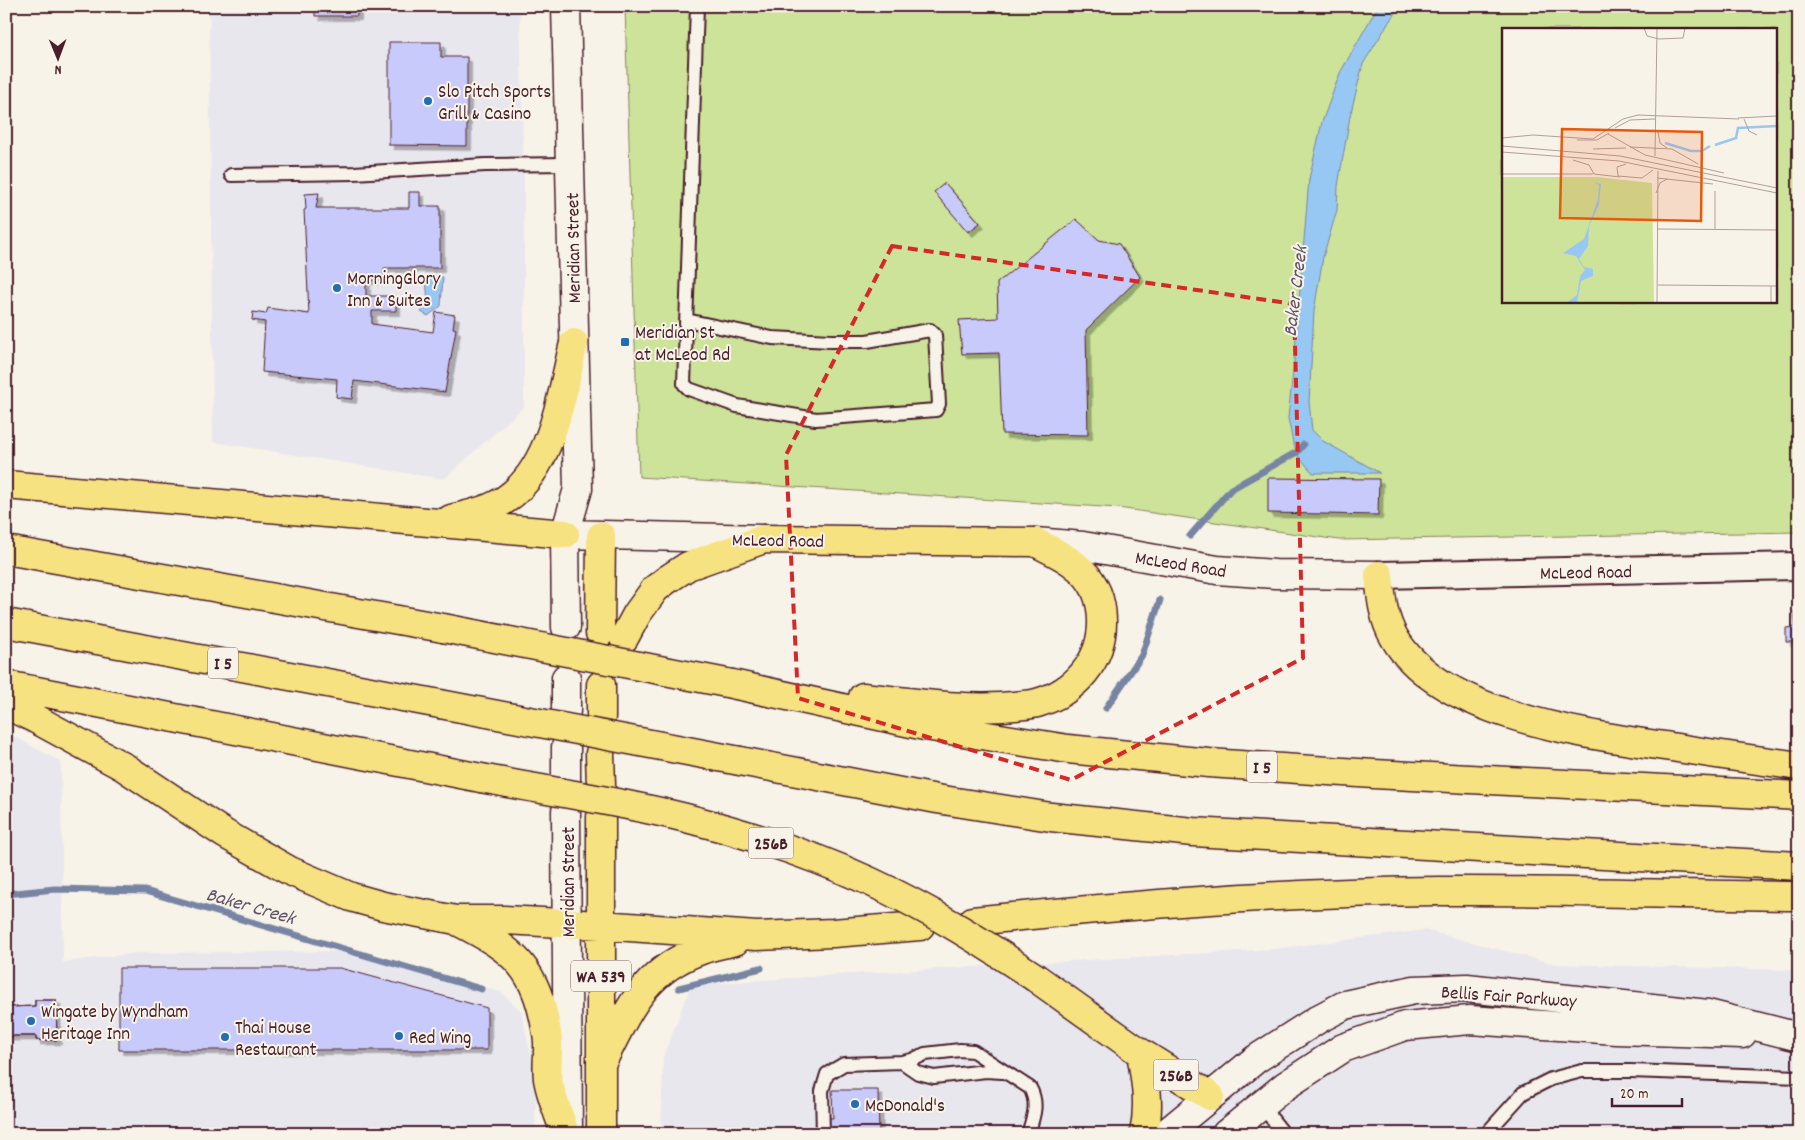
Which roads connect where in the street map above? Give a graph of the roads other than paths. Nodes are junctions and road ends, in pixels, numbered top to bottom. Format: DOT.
graph roads {
  1 [pos="566,6"];
  2 [pos="697,6"];
  3 [pos="570,164"];
  4 [pos="231,175"];
  5 [pos="686,320"];
  6 [pos="574,343"];
  7 [pos="6,485"];
  8 [pos="578,489"];
  9 [pos="432,524"];
  10 [pos="565,534"];
  11 [pos="601,536"];
  12 [pos="764,539"];
  13 [pos="1035,542"];
  14 [pos="6,550"];
  15 [pos="1799,566"];
  16 [pos="1379,575"];
  17 [pos="6,623"];
  18 [pos="566,626"];
  19 [pos="566,678"];
  20 [pos="732,684"];
  21 [pos="6,685"];
  22 [pos="605,686"];
  23 [pos="6,705"];
  24 [pos="566,710"];
  25 [pos="601,717"];
  26 [pos="566,747"];
  27 [pos="600,753"];
  28 [pos="1799,766"];
  29 [pos="566,780"];
  30 [pos="600,786"];
  31 [pos="1799,796"];
  32 [pos="566,811"];
  33 [pos="601,818"];
  34 [pos="1799,866"];
  35 [pos="1799,896"];
  36 [pos="456,920"];
  37 [pos="973,921"];
  38 [pos="567,923"];
  39 [pos="601,925"];
  40 [pos="920,926"];
  41 [pos="756,936"];
  42 [pos="1141,1053"];
  43 [pos="902,1062"];
  44 [pos="600,1065"];
  45 [pos="1004,1072"];
  46 [pos="1238,1074"];
  47 [pos="1799,1077"];
  48 [pos="1210,1096"];
  49 [pos="1262,1105"];
  50 [pos="1234,1131"];
  51 [pos="567,1134"];
  52 [pos="600,1134"];
  53 [pos="823,1134"];
  54 [pos="1028,1134"];
  55 [pos="1144,1134"];
  56 [pos="1165,1134"];
  57 [pos="1284,1134"];
  58 [pos="1486,1134"];
  1 -- 3 [label="main road, Meridian Street"];
  2 -- 5 [label="lane"];
  3 -- 4 [label="lane"];
  3 -- 6 [label="main road, Meridian Street"];
  5 -- 5 [label="lane"];
  6 -- 8 [label="main road, Meridian Street"];
  6 -- 9 [label="highway"];
  7 -- 9 [label="highway"];
  8 -- 10 [label="main road, Meridian Street"];
  8 -- 11 [label="main road, Meridian Street"];
  9 -- 10 [label="highway"];
  10 -- 11 [label="main road, McLeod Road"];
  10 -- 18 [label="main road, Meridian Street"];
  11 -- 12 [label="main road, McLeod Road"];
  11 -- 12 [label="highway, Meridian Street"];
  12 -- 13 [label="highway, McLeod Road"];
  13 -- 16 [label="main road, McLeod Road"];
  13 -- 20 [label="highway"];
  14 -- 20 [label="highway, I 5, bridge"];
  15 -- 16 [label="street, McLeod Road"];
  16 -- 28 [label="highway"];
  17 -- 34 [label="highway, I 5, bridge"];
  19 -- 24 [label="main road"];
  20 -- 31 [label="highway, I 5"];
  21 -- 42 [label="highway, 256B, bridge"];
  22 -- 25 [label="highway"];
  23 -- 36 [label="highway"];
  26 -- 29 [label="main road"];
  27 -- 30 [label="highway"];
  32 -- 38 [label="main road, Meridian Street / WA 539"];
  33 -- 39 [label="highway, Meridian Street / WA 539"];
  35 -- 37 [label="highway"];
  36 -- 38 [label="highway"];
  36 -- 51 [label="highway"];
  38 -- 39 [label="highway"];
  38 -- 51 [label="main road, Meridian Street / WA 539"];
  39 -- 41 [label="highway"];
  39 -- 44 [label="highway, Meridian Street / WA 539"];
  40 -- 41 [label="highway"];
  41 -- 44 [label="highway"];
  42 -- 48 [label="highway, 256B"];
  42 -- 55 [label="highway"];
  43 -- 45 [label="lane"];
  43 -- 45 [label="lane"];
  43 -- 53 [label="lane"];
  44 -- 52 [label="highway, Meridian Street / WA 539"];
  45 -- 54 [label="lane"];
  46 -- 48 [label="main road, Bellis Fair Parkway"];
  46 -- 49 [label="main road"];
  46 -- 49 [label="main road, Bellis Fair Parkway"];
  47 -- 58 [label="lane"];
  48 -- 50 [label="main road, Bellis Fair Parkway"];
  48 -- 56 [label="main road, Bellis Fair Parkway"];
  49 -- 50 [label="main road, Bellis Fair Parkway"];
  49 -- 57 [label="lane"];
}
